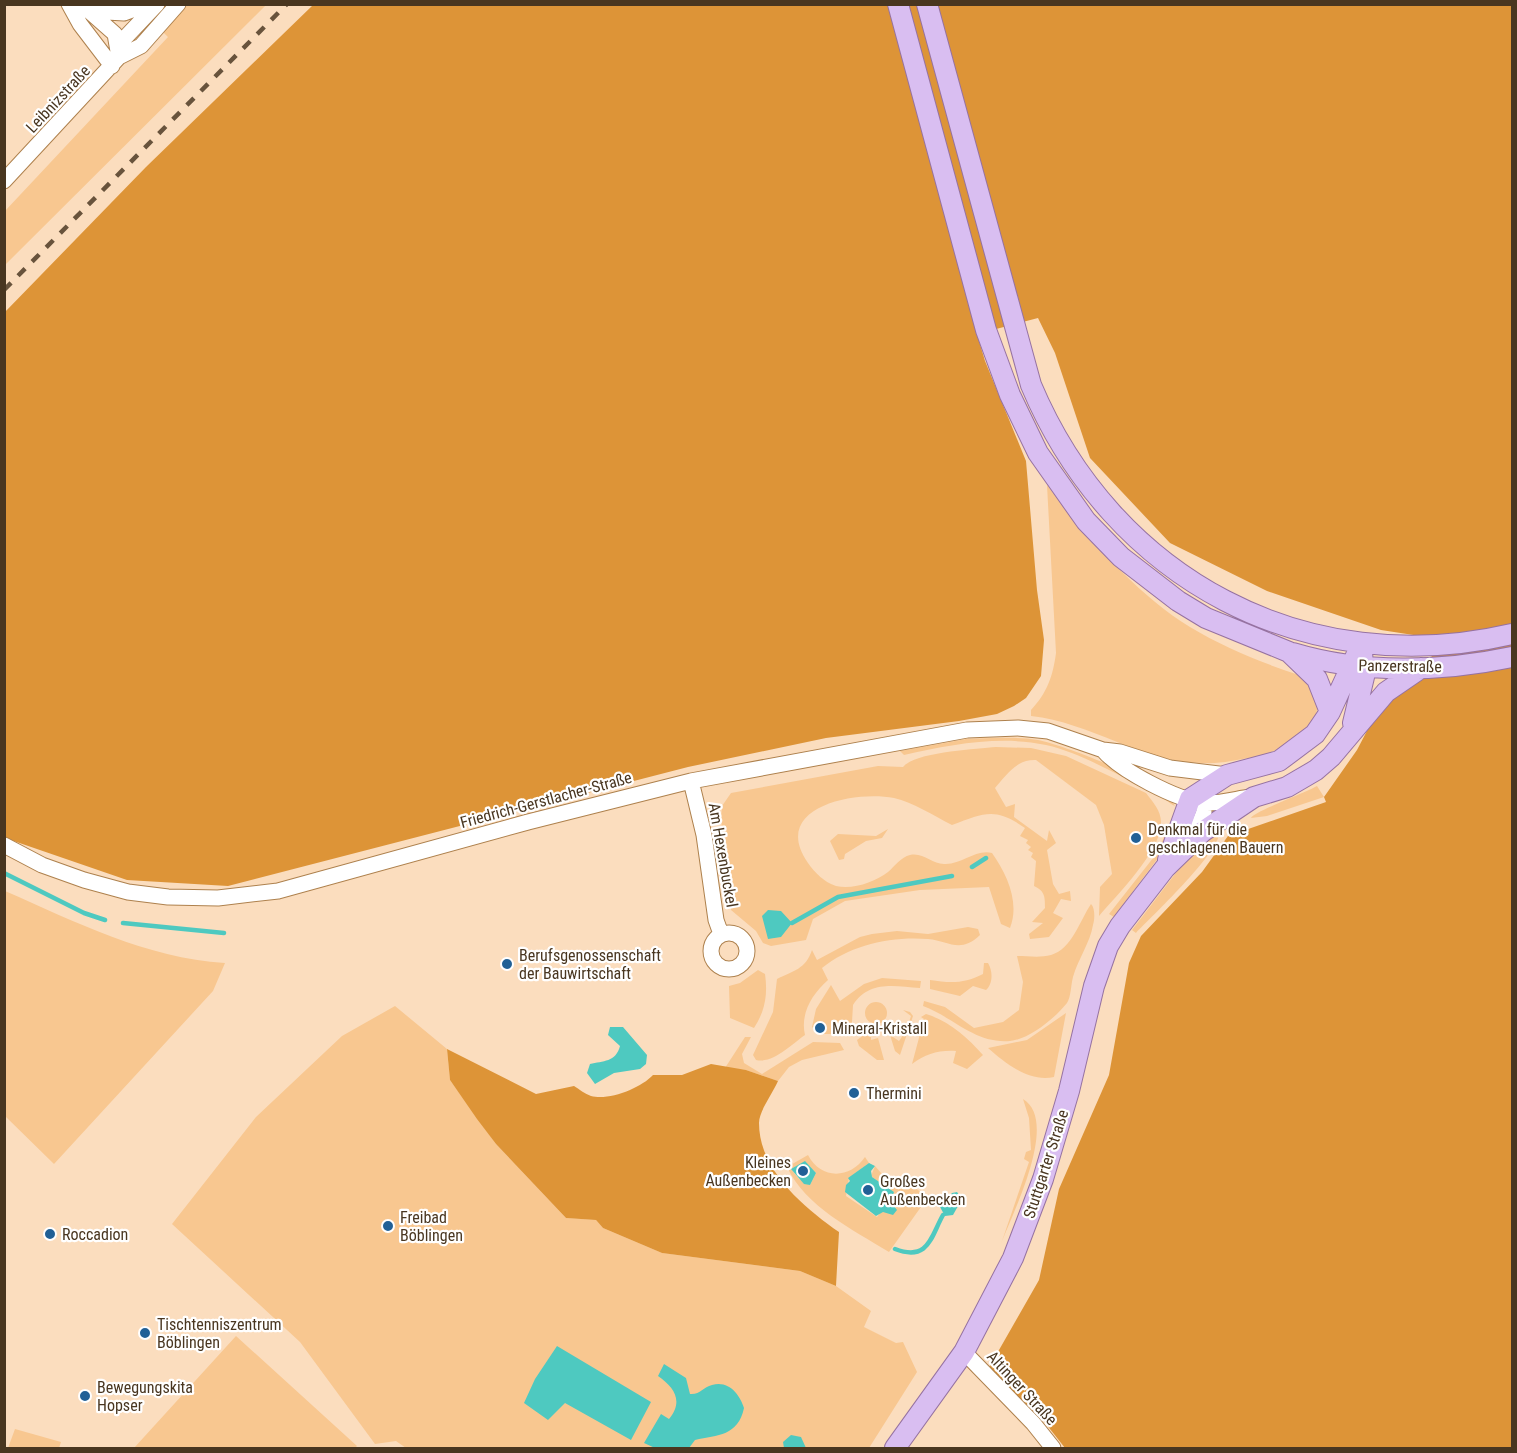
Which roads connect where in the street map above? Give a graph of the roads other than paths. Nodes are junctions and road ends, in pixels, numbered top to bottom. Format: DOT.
graph roads {
  1 [pos="69,4"];
  2 [pos="148,4"];
  3 [pos="157,4"];
  4 [pos="178,4"];
  5 [pos="898,4"];
  6 [pos="927,4"];
  7 [pos="86,8"];
  8 [pos="116,62"];
  9 [pos="4,181"];
  10 [pos="1512,634"];
  11 [pos="1360,645"];
  12 [pos="1288,652"];
  13 [pos="1512,657"];
  14 [pos="1357,666"];
  15 [pos="1421,668"];
  16 [pos="1330,712"];
  17 [pos="1352,732"];
  18 [pos="1103,750"];
  19 [pos="1187,771"];
  20 [pos="1227,775"];
  21 [pos="691,781"];
  22 [pos="1254,797"];
  23 [pos="1198,798"];
  24 [pos="1191,842"];
  25 [pos="4,845"];
  26 [pos="1165,868"];
  27 [pos="721,934"];
  28 [pos="964,1352"];
  29 [pos="895,1449"];
  30 [pos="1053,1449"];
  1 -- 8 [label="street, Leibnizstraße"];
  2 -- 7 [label="street"];
  3 -- 8 [label="street"];
  4 -- 8 [label="street"];
  5 -- 12 [label="main road"];
  6 -- 11 [label="main road, Panzerstraße"];
  7 -- 8 [label="street"];
  8 -- 9 [label="street, Leibnizstraße"];
  10 -- 11 [label="main road, Panzerstraße"];
  11 -- 14 [label="main road, Stuttgarter Straße"];
  12 -- 14 [label="main road, Panzerstraße"];
  12 -- 16 [label="main road"];
  13 -- 15 [label="main road, Panzerstraße"];
  14 -- 15 [label="main road, Panzerstraße"];
  14 -- 16 [label="main road, Stuttgarter Straße"];
  14 -- 17 [label="main road, Stuttgarter Straße"];
  15 -- 17 [label="main road"];
  16 -- 20 [label="main road, Stuttgarter Straße"];
  17 -- 22 [label="main road, Stuttgarter Straße"];
  18 -- 19 [label="street, Friedrich-Gerstlacher-Straße"];
  18 -- 21 [label="street, Friedrich-Gerstlacher-Straße"];
  18 -- 23 [label="street, Friedrich-Gerstlacher-Straße"];
  19 -- 20 [label="street, Friedrich-Gerstlacher-Straße"];
  19 -- 23 [label="street"];
  20 -- 23 [label="main road, Stuttgarter Straße"];
  21 -- 25 [label="street, Friedrich-Gerstlacher-Straße"];
  21 -- 27 [label="street, Am Hexenbuckel"];
  22 -- 23 [label="street, Stuttgarter Straße"];
  22 -- 24 [label="main road, Stuttgarter Straße"];
  23 -- 24 [label="street, Stuttgarter Straße"];
  23 -- 26 [label="main road, Stuttgarter Straße"];
  24 -- 26 [label="main road, Stuttgarter Straße"];
  26 -- 28 [label="main road, Stuttgarter Straße"];
  28 -- 29 [label="main road, Stuttgarter Straße"];
  28 -- 30 [label="street, Altinger Straße"];
}
